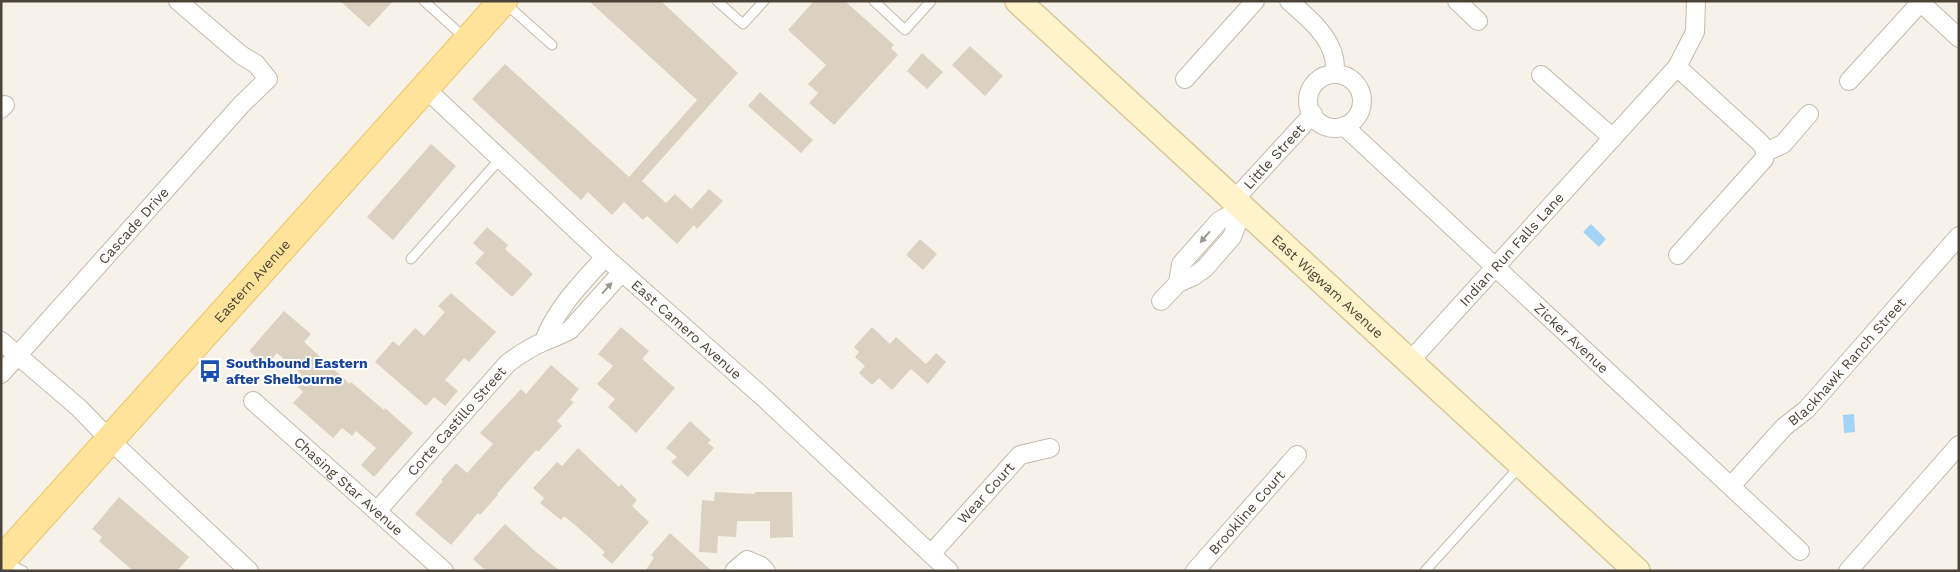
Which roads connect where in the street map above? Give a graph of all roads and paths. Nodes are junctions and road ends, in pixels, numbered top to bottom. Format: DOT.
graph roads {
  1 [pos="178,1"];
  2 [pos="424,1"];
  3 [pos="503,1"];
  4 [pos="717,1"];
  5 [pos="764,1"];
  6 [pos="874,1"];
  7 [pos="931,1"];
  8 [pos="1018,1"];
  9 [pos="1254,1"];
  10 [pos="1289,1"];
  11 [pos="1457,1"];
  12 [pos="1696,1"];
  13 [pos="1920,2"];
  14 [pos="1478,21"];
  15 [pos="1959,38"];
  16 [pos="468,41"];
  17 [pos="552,45"];
  18 [pos="1677,67"];
  19 [pos="1335,74"];
  20 [pos="1540,75"];
  21 [pos="1185,79"];
  22 [pos="1849,81"];
  23 [pos="425,88"];
  24 [pos="1313,114"];
  25 [pos="1809,114"];
  26 [pos="1344,126"];
  27 [pos="1613,138"];
  28 [pos="1766,152"];
  29 [pos="500,159"];
  30 [pos="1239,204"];
  31 [pos="1959,236"];
  32 [pos="1678,255"];
  33 [pos="605,257"];
  34 [pos="411,259"];
  35 [pos="1496,268"];
  36 [pos="622,272"];
  37 [pos="1161,301"];
  38 [pos="576,307"];
  39 [pos="1,341"];
  40 [pos="18,355"];
  41 [pos="1410,361"];
  42 [pos="1,374"];
  43 [pos="253,401"];
  44 [pos="110,440"];
  45 [pos="1959,445"];
  46 [pos="1050,448"];
  47 [pos="1298,455"];
  48 [pos="1522,464"];
  49 [pos="1730,486"];
  50 [pos="377,511"];
  51 [pos="1800,551"];
  52 [pos="931,554"];
  53 [pos="2,561"];
  54 [pos="741,565"];
  55 [pos="8,571"];
  56 [pos="23,571"];
  57 [pos="249,571"];
  58 [pos="444,571"];
  59 [pos="766,571"];
  60 [pos="949,571"];
  61 [pos="1194,571"];
  62 [pos="1425,571"];
  63 [pos="1637,571"];
  64 [pos="1848,571"];
  1 -- 40 [label="street, Cascade Drive"];
  2 -- 16 [label="lane"];
  3 -- 16 [label="main road, Eastern Avenue"];
  3 -- 17 [label="lane"];
  4 -- 5 [label="lane"];
  6 -- 7 [label="lane"];
  8 -- 30 [label="main road, East Wigwam Avenue"];
  9 -- 21 [label="street"];
  10 -- 19 [label="street"];
  11 -- 14 [label="street"];
  12 -- 18 [label="street, Indian Run Falls Lane"];
  13 -- 15 [label="street"];
  13 -- 22 [label="street"];
  16 -- 23 [label="main road, Eastern Avenue"];
  18 -- 27 [label="street, Indian Run Falls Lane"];
  18 -- 28 [label="street"];
  19 -- 24 [label="street"];
  19 -- 26 [label="street"];
  20 -- 27 [label="street"];
  23 -- 29 [label="street, East Camero Avenue"];
  23 -- 44 [label="main road, Eastern Avenue"];
  24 -- 26 [label="street"];
  24 -- 30 [label="street, Little Street"];
  25 -- 28 [label="street"];
  26 -- 35 [label="street, Zicker Avenue"];
  27 -- 35 [label="street, Indian Run Falls Lane"];
  28 -- 32 [label="street"];
  29 -- 33 [label="street, East Camero Avenue"];
  29 -- 34 [label="lane"];
  30 -- 37 [label="street"];
  30 -- 41 [label="main road, East Wigwam Avenue"];
  31 -- 49 [label="street, Blackhawk Ranch Street"];
  33 -- 36 [label="street, East Camero Avenue"];
  33 -- 38 [label="street, Corte Castillo Street"];
  35 -- 41 [label="street, Indian Run Falls Lane"];
  35 -- 49 [label="street, Zicker Avenue"];
  38 -- 36 [label="street, Corte Castillo Street, one-way"];
  36 -- 52 [label="street, East Camero Avenue"];
  38 -- 50 [label="street, Corte Castillo Street"];
  39 -- 40 [label="street"];
  40 -- 42 [label="street, Cascade Drive"];
  40 -- 44 [label="street"];
  41 -- 48 [label="main road, East Wigwam Avenue"];
  43 -- 50 [label="street, Chasing Star Avenue"];
  44 -- 53 [label="main road, Eastern Avenue"];
  44 -- 57 [label="street"];
  45 -- 64 [label="street"];
  46 -- 52 [label="street, Wear Court"];
  47 -- 61 [label="street, Brookline Court"];
  48 -- 62 [label="lane"];
  48 -- 63 [label="main road, East Wigwam Avenue"];
  49 -- 51 [label="street, Zicker Avenue"];
  50 -- 58 [label="street, Chasing Star Avenue"];
  52 -- 60 [label="street, East Camero Avenue"];
  53 -- 55 [label="lane"];
  53 -- 56 [label="lane"];
  54 -- 59 [label="street"];
}
